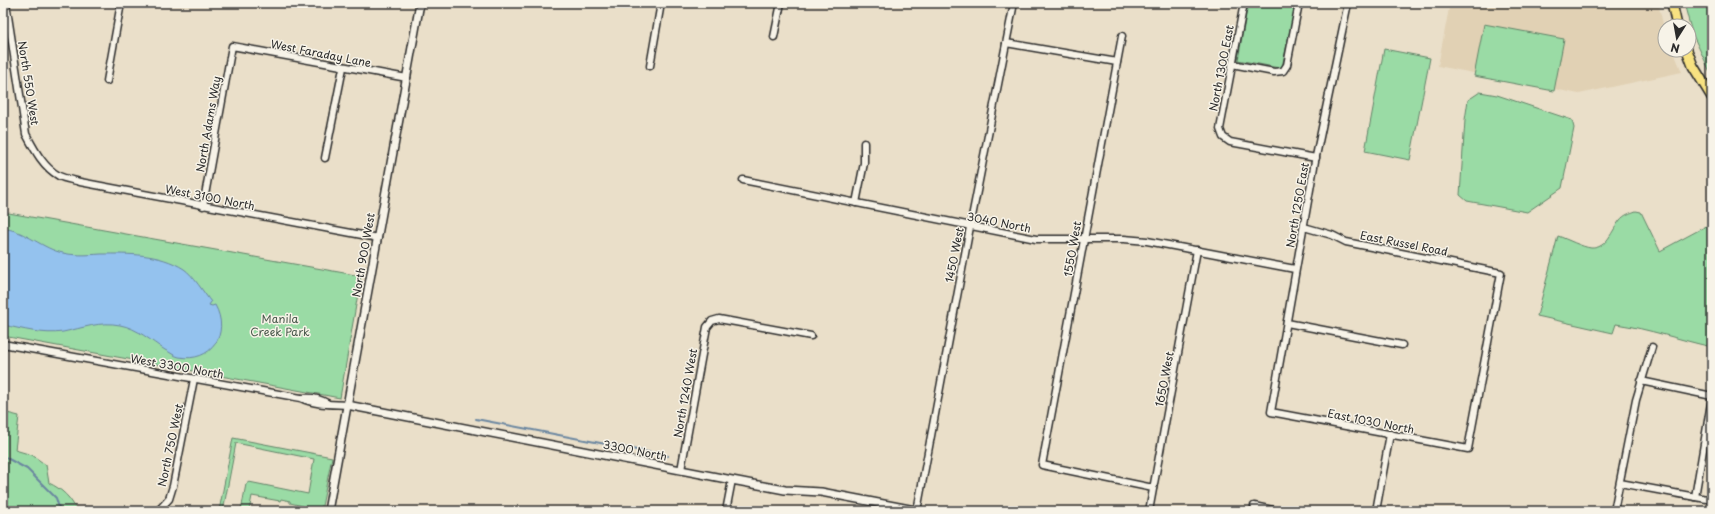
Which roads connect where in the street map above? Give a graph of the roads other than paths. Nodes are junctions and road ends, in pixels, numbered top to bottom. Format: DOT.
graph roads {
  1 [pos="6,3"];
  2 [pos="121,3"];
  3 [pos="420,3"];
  4 [pos="661,3"];
  5 [pos="781,3"];
  6 [pos="1014,3"];
  7 [pos="1244,3"];
  8 [pos="1299,3"];
  9 [pos="1348,3"];
  10 [pos="1672,3"];
  11 [pos="1675,18"];
  12 [pos="1122,36"];
  13 [pos="774,37"];
  14 [pos="1006,43"];
  15 [pos="232,46"];
  16 [pos="1690,58"];
  17 [pos="1117,62"];
  18 [pos="1232,64"];
  19 [pos="650,66"];
  20 [pos="343,68"];
  21 [pos="407,78"];
  22 [pos="107,81"];
  23 [pos="1712,97"];
  24 [pos="864,143"];
  25 [pos="325,158"];
  26 [pos="1316,158"];
  27 [pos="43,163"];
  28 [pos="743,180"];
  29 [pos="856,203"];
  30 [pos="203,206"];
  31 [pos="970,226"];
  32 [pos="1304,226"];
  33 [pos="378,238"];
  34 [pos="1084,239"];
  35 [pos="1197,250"];
  36 [pos="1295,268"];
  37 [pos="1287,323"];
  38 [pos="812,336"];
  39 [pos="3,344"];
  40 [pos="1402,345"];
  41 [pos="1652,347"];
  42 [pos="194,378"];
  43 [pos="1641,382"];
  44 [pos="1712,397"];
  45 [pos="347,406"];
  46 [pos="1271,412"];
  47 [pos="1390,434"];
  48 [pos="1468,449"];
  49 [pos="681,470"];
  50 [pos="732,480"];
  51 [pos="1620,483"];
  52 [pos="1153,488"];
  53 [pos="1695,497"];
  54 [pos="1712,500"];
  55 [pos="1254,506"];
  56 [pos="158,511"];
  57 [pos="328,511"];
  58 [pos="726,511"];
  59 [pos="918,511"];
  60 [pos="1149,511"];
  61 [pos="1278,511"];
  62 [pos="1376,511"];
  63 [pos="1614,511"];
  1 -- 27 [label="street, North 550 West"];
  2 -- 22 [label="street"];
  3 -- 21 [label="street, North 900 West"];
  4 -- 19 [label="street"];
  5 -- 13 [label="street"];
  6 -- 14 [label="street, 1450 West"];
  7 -- 18 [label="street, North 1300 East"];
  8 -- 18 [label="street"];
  9 -- 26 [label="street, North 1250 East"];
  10 -- 11 [label="main road"];
  12 -- 17 [label="street, 1550 West"];
  14 -- 17 [label="street"];
  14 -- 31 [label="street, 1450 West"];
  15 -- 20 [label="street, West Faraday Lane"];
  15 -- 30 [label="street, North Adams Way"];
  16 -- 23 [label="main road"];
  17 -- 34 [label="street, 1550 West"];
  18 -- 26 [label="street, North 1300 East"];
  20 -- 21 [label="street, West Faraday Lane"];
  20 -- 25 [label="street"];
  21 -- 33 [label="street, North 900 West"];
  24 -- 29 [label="street"];
  26 -- 32 [label="street, North 1250 East"];
  27 -- 30 [label="street, West 3100 North"];
  28 -- 29 [label="street, 3040 North"];
  29 -- 31 [label="street, 3040 North"];
  30 -- 33 [label="street, West 3100 North"];
  31 -- 34 [label="street, 3040 North"];
  31 -- 59 [label="street, 1450 West"];
  32 -- 36 [label="street, North 1250 East"];
  32 -- 48 [label="street, East Russel Road"];
  33 -- 45 [label="street, North 900 West"];
  34 -- 35 [label="street, 3040 North"];
  34 -- 52 [label="street, 1550 West"];
  35 -- 36 [label="street, 3040 North"];
  35 -- 52 [label="street, 1650 West"];
  36 -- 37 [label="street, North 1250 East"];
  37 -- 40 [label="street"];
  37 -- 46 [label="street, North 1250 East"];
  38 -- 49 [label="street, North 1240 West"];
  39 -- 42 [label="street, West 3300 North"];
  41 -- 43 [label="street"];
  42 -- 45 [label="street, West 3300 North"];
  42 -- 56 [label="street, North 750 West"];
  43 -- 44 [label="street"];
  43 -- 51 [label="street"];
  44 -- 53 [label="street"];
  45 -- 49 [label="street, 3300 North"];
  45 -- 57 [label="street, North 900 West"];
  46 -- 47 [label="street, East 1030 North"];
  47 -- 48 [label="street, East 1030 North"];
  47 -- 62 [label="street"];
  49 -- 50 [label="street, 3300 North"];
  50 -- 58 [label="street"];
  50 -- 59 [label="street, 3300 North"];
  51 -- 53 [label="street"];
  51 -- 63 [label="street"];
  52 -- 60 [label="street, 1650 West"];
  53 -- 54 [label="street"];
  55 -- 61 [label="street"];
}
